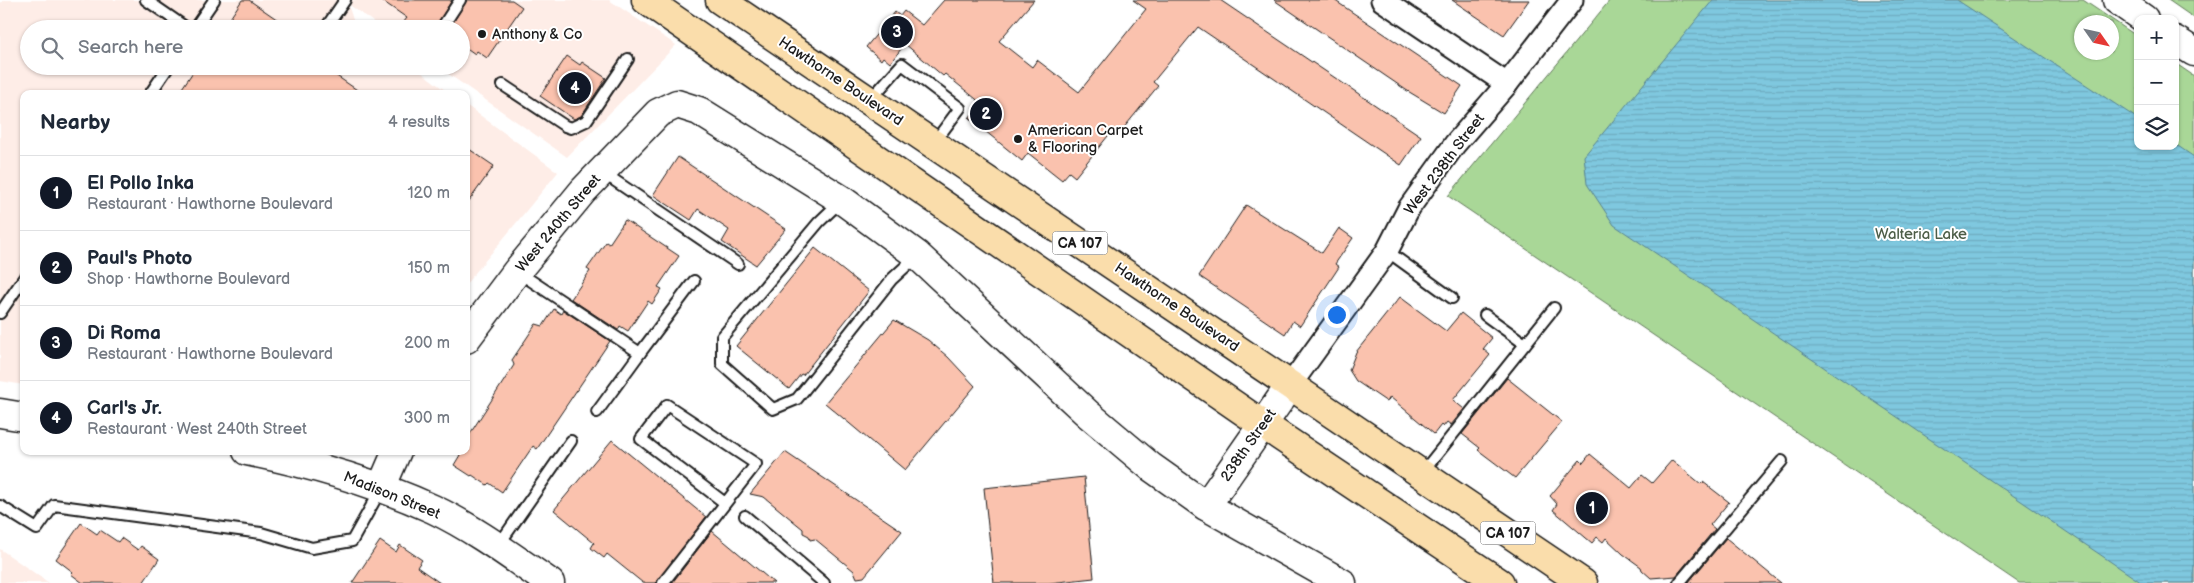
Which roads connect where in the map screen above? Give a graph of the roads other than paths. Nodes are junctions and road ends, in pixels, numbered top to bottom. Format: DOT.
graph roads {
  1 [pos="146,0"];
  2 [pos="214,0"];
  3 [pos="345,0"];
  4 [pos="460,0"];
  5 [pos="1382,0"];
  6 [pos="1572,0"];
  7 [pos="2117,0"];
  8 [pos="732,3"];
  9 [pos="661,7"];
  10 [pos="2138,15"];
  11 [pos="175,20"];
  12 [pos="200,20"];
  13 [pos="331,20"];
  14 [pos="446,20"];
  15 [pos="2179,43"];
  16 [pos="2194,52"];
  17 [pos="628,59"];
  18 [pos="163,75"];
  19 [pos="1507,84"];
  20 [pos="503,85"];
  21 [pos="153,90"];
  22 [pos="869,101"];
  23 [pos="933,144"];
  24 [pos="601,172"];
  25 [pos="842,200"];
  26 [pos="1387,250"];
  27 [pos="917,256"];
  28 [pos="738,264"];
  29 [pos="517,272"];
  30 [pos="694,281"];
  31 [pos="20,284"];
  32 [pos="1452,298"];
  33 [pos="1554,308"];
  34 [pos="0,313"];
  35 [pos="1485,315"];
  36 [pos="470,334"];
  37 [pos="1526,344"];
  38 [pos="640,353"];
  39 [pos="1291,384"];
  40 [pos="597,412"];
  41 [pos="0,413"];
  42 [pos="20,416"];
  43 [pos="1262,424"];
  44 [pos="570,441"];
  45 [pos="264,455"];
  46 [pos="395,455"];
  47 [pos="1782,460"];
  48 [pos="1421,474"];
  49 [pos="382,488"];
  50 [pos="725,503"];
  51 [pos="0,506"];
  52 [pos="1206,506"];
  53 [pos="745,516"];
  54 [pos="497,546"];
  55 [pos="549,583"];
  56 [pos="663,583"];
  57 [pos="824,583"];
  58 [pos="1342,583"];
  59 [pos="1500,583"];
  60 [pos="1583,583"];
  61 [pos="1679,583"];
  1 -- 11 [label="lane"];
  2 -- 12 [label="lane"];
  3 -- 13 [label="lane"];
  4 -- 14 [label="lane"];
  5 -- 19 [label="street"];
  6 -- 19 [label="street, West 238th Street"];
  7 -- 10 [label="street"];
  8 -- 22 [label="main road, Hawthorne Boulevard / CA 107"];
  9 -- 43 [label="main road, CA 107"];
  15 -- 16 [label="street"];
  17 -- 20 [label="lane"];
  18 -- 21 [label="lane"];
  19 -- 26 [label="street, West 238th Street"];
  22 -- 23 [label="main road, Hawthorne Boulevard / CA 107"];
  22 -- 23 [label="lane"];
  23 -- 39 [label="main road, Hawthorne Boulevard / CA 107"];
  24 -- 25 [label="street, West 240th Street"];
  24 -- 28 [label="lane"];
  24 -- 29 [label="street, West 240th Street"];
  25 -- 27 [label="street"];
  25 -- 27 [label="lane"];
  26 -- 32 [label="lane"];
  26 -- 39 [label="street, West 238th Street"];
  27 -- 52 [label="street"];
  29 -- 36 [label="street, West 240th Street"];
  29 -- 38 [label="lane"];
  30 -- 38 [label="lane"];
  31 -- 34 [label="lane"];
  33 -- 37 [label="lane"];
  35 -- 37 [label="lane"];
  37 -- 48 [label="lane"];
  38 -- 40 [label="lane"];
  39 -- 43 [label="street, 238th Street"];
  39 -- 48 [label="main road, Hawthorne Boulevard / CA 107"];
  41 -- 42 [label="street"];
  43 -- 52 [label="street, 238th Street"];
  43 -- 59 [label="main road, CA 107"];
  44 -- 54 [label="lane"];
  45 -- 49 [label="street, Madison Street"];
  46 -- 49 [label="street"];
  47 -- 61 [label="lane"];
  48 -- 60 [label="main road, Hawthorne Boulevard / CA 107"];
  49 -- 51 [label="lane"];
  49 -- 54 [label="street, Madison Street"];
  50 -- 50 [label="lane"];
  50 -- 56 [label="lane"];
  52 -- 58 [label="street"];
  53 -- 57 [label="lane"];
  54 -- 55 [label="street, Madison Street"];
}
